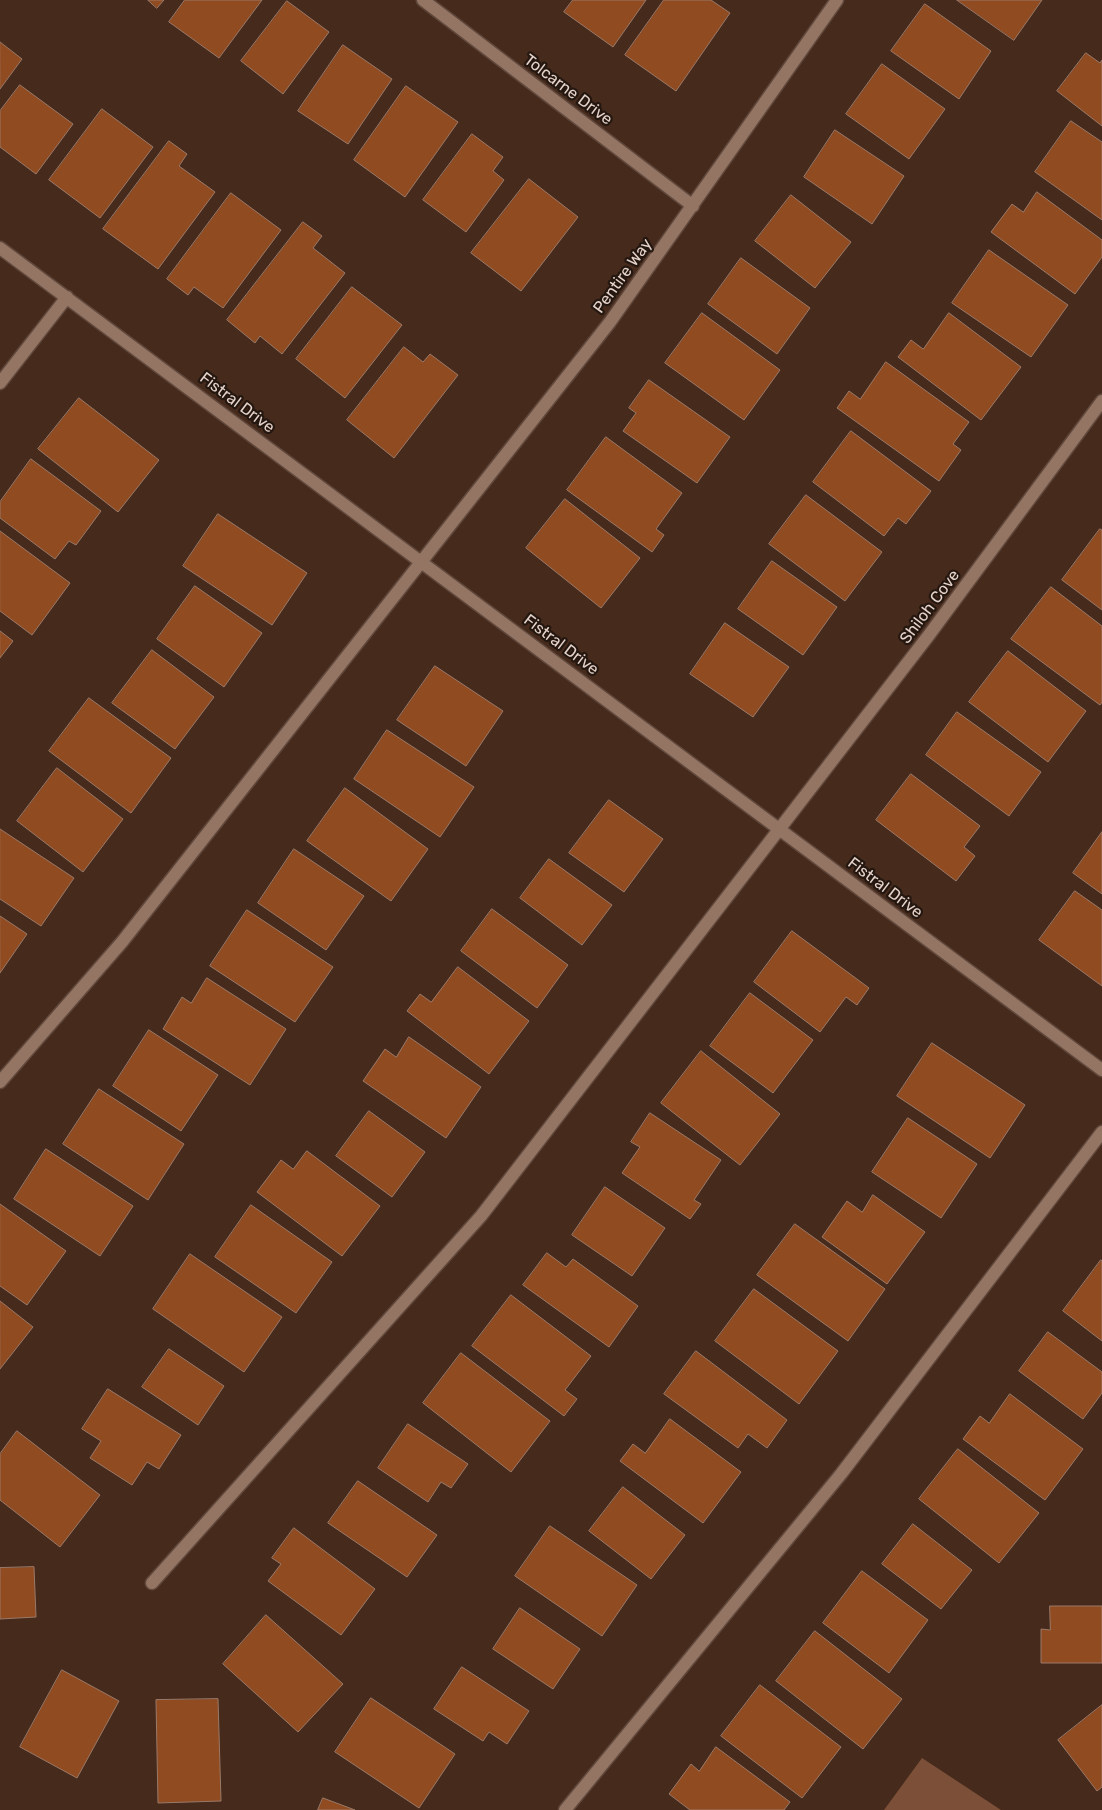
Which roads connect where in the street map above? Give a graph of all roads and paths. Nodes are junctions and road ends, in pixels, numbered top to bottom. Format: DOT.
graph roads {
  1 [pos="423,0"];
  2 [pos="837,0"];
  3 [pos="693,206"];
  4 [pos="0,248"];
  5 [pos="67,297"];
  6 [pos="0,383"];
  7 [pos="1102,400"];
  8 [pos="422,562"];
  9 [pos="780,830"];
  10 [pos="1102,1070"];
  11 [pos="0,1082"];
  12 [pos="1102,1132"];
  13 [pos="152,1583"];
  14 [pos="564,1810"];
  1 -- 3 [label="street, Tolcarne Drive"];
  2 -- 3 [label="street, Pentire Way"];
  3 -- 8 [label="street, Pentire Way"];
  4 -- 5 [label="street, Fistral Drive"];
  5 -- 6 [label="street"];
  5 -- 8 [label="street, Fistral Drive"];
  7 -- 9 [label="street, Shiloh Cove"];
  8 -- 9 [label="street, Fistral Drive"];
  8 -- 11 [label="street, Pentire Way"];
  9 -- 10 [label="street, Fistral Drive"];
  9 -- 13 [label="street, Shiloh Cove"];
  12 -- 14 [label="street"];
}
